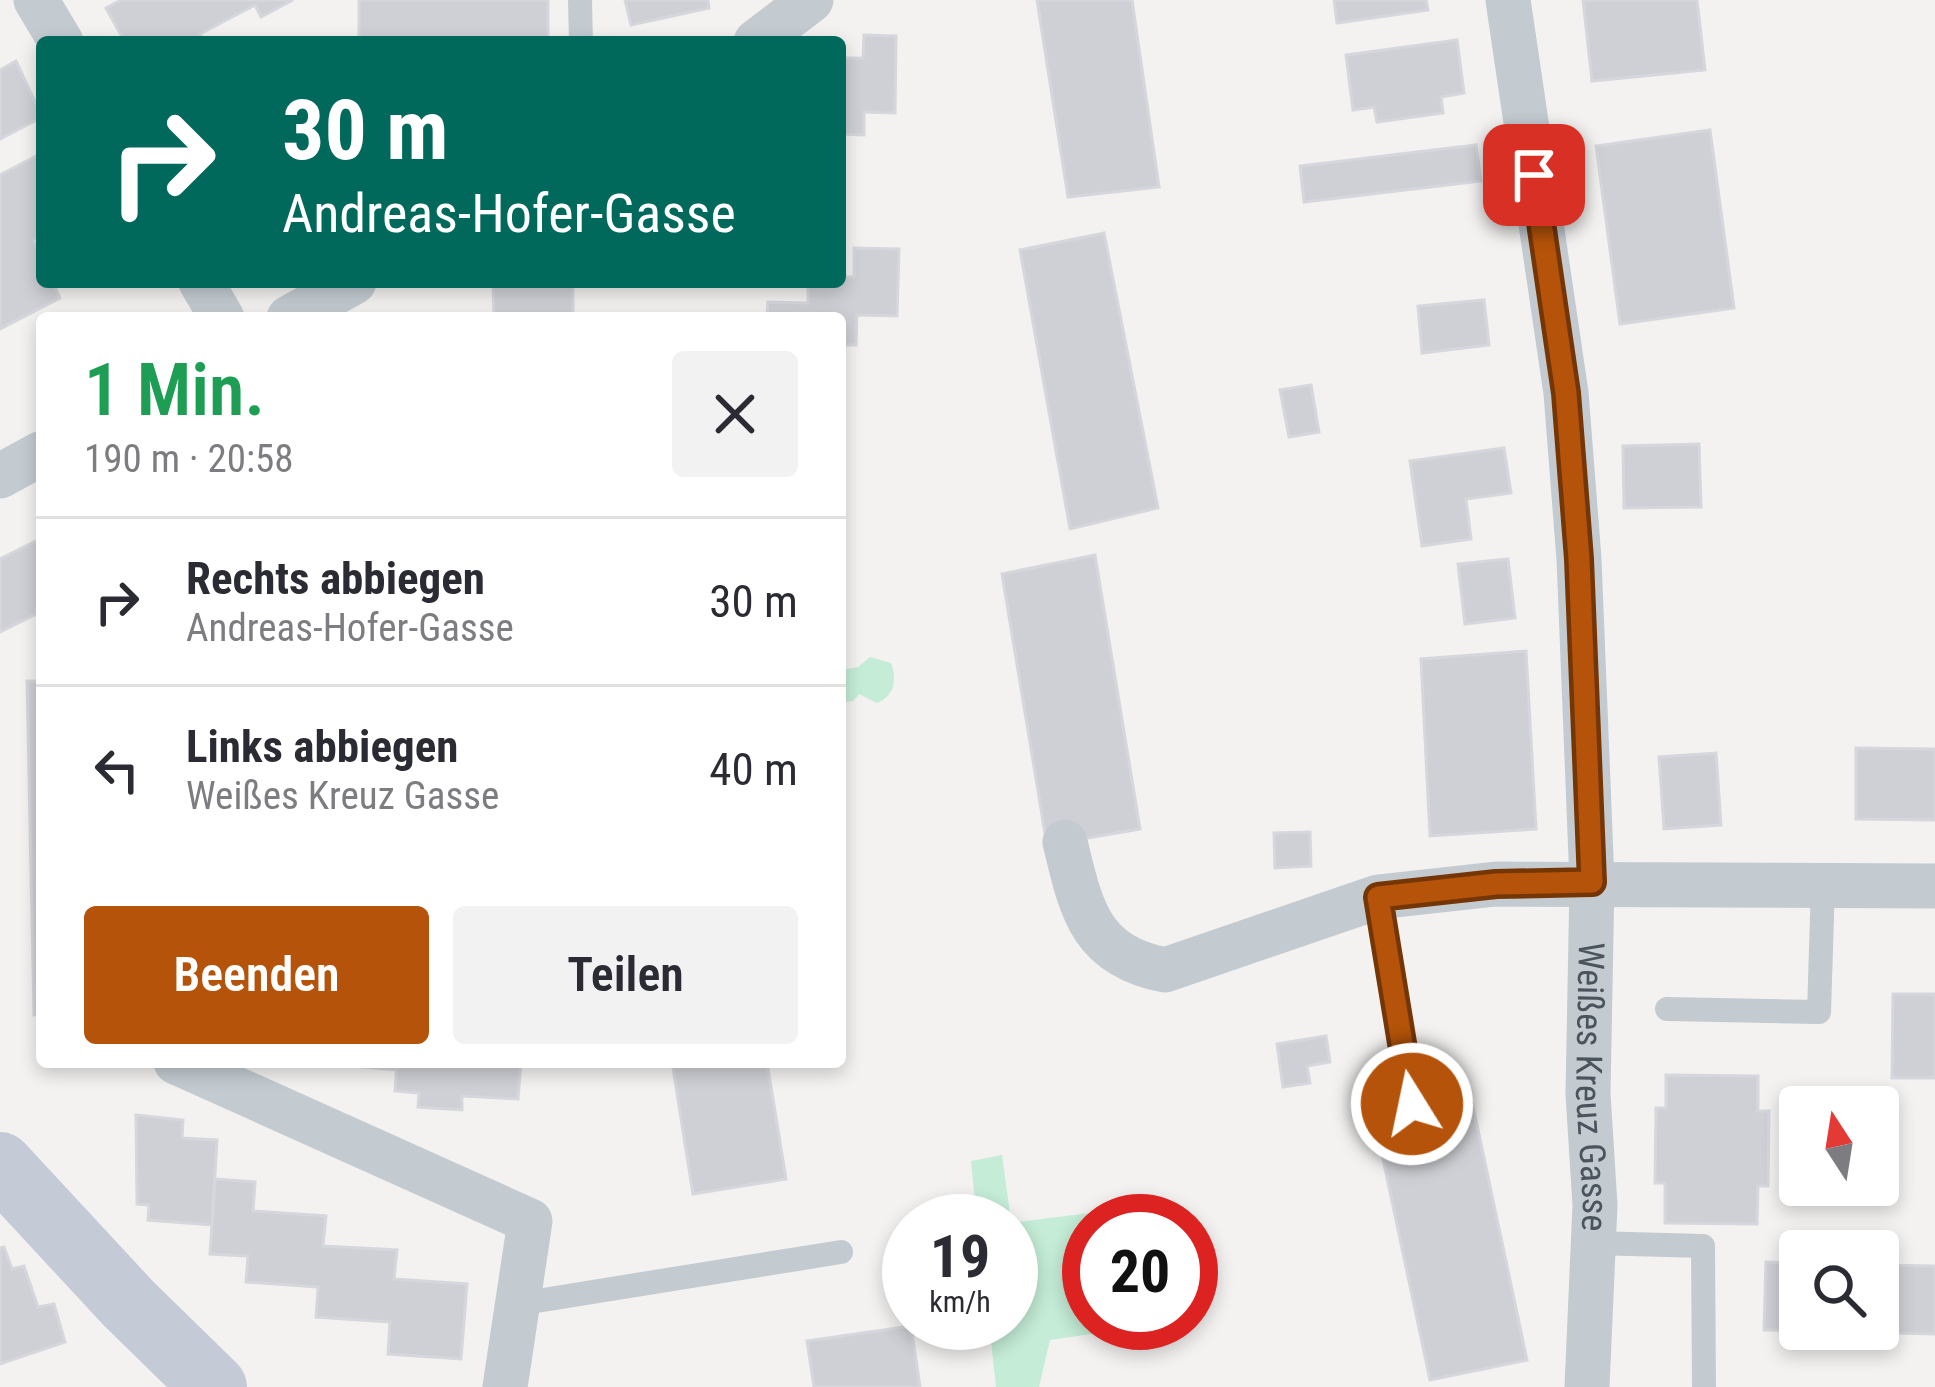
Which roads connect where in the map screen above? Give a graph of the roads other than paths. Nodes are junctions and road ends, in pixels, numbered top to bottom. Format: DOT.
graph roads {
  1 [pos="36,0"];
  2 [pos="580,0"];
  3 [pos="812,0"];
  4 [pos="1508,0"];
  5 [pos="57,36"];
  6 [pos="581,36"];
  7 [pos="763,36"];
  8 [pos="343,288"];
  9 [pos="300,312"];
  10 [pos="36,456"];
  11 [pos="0,476"];
  12 [pos="1065,842"];
  13 [pos="1592,882"];
  14 [pos="1823,885"];
  15 [pos="1935,886"];
  16 [pos="1378,897"];
  17 [pos="1667,1009"];
  18 [pos="189,1068"];
  19 [pos="1412,1104"];
  20 [pos="0,1165"];
  21 [pos="1593,1243"];
  22 [pos="841,1252"];
  23 [pos="518,1304"];
  24 [pos="214,1387"];
  25 [pos="505,1387"];
  26 [pos="1587,1387"];
  27 [pos="1704,1387"];
  1 -- 5 [label="street"];
  2 -- 6 [label="lane"];
  3 -- 7 [label="street"];
  4 -- 13 [label="street, Weißes Kreuz Gasse"];
  8 -- 9 [label="street"];
  10 -- 11 [label="street"];
  12 -- 16 [label="street"];
  13 -- 14 [label="street"];
  13 -- 16 [label="street"];
  13 -- 21 [label="street, Weißes Kreuz Gasse"];
  14 -- 15 [label="street"];
  14 -- 17 [label="lane"];
  16 -- 19 [label="lane"];
  18 -- 23 [label="street"];
  20 -- 24 [label="street"];
  21 -- 26 [label="street, Weißes Kreuz Gasse"];
  21 -- 27 [label="lane"];
  22 -- 23 [label="lane"];
  23 -- 25 [label="street"];
}
